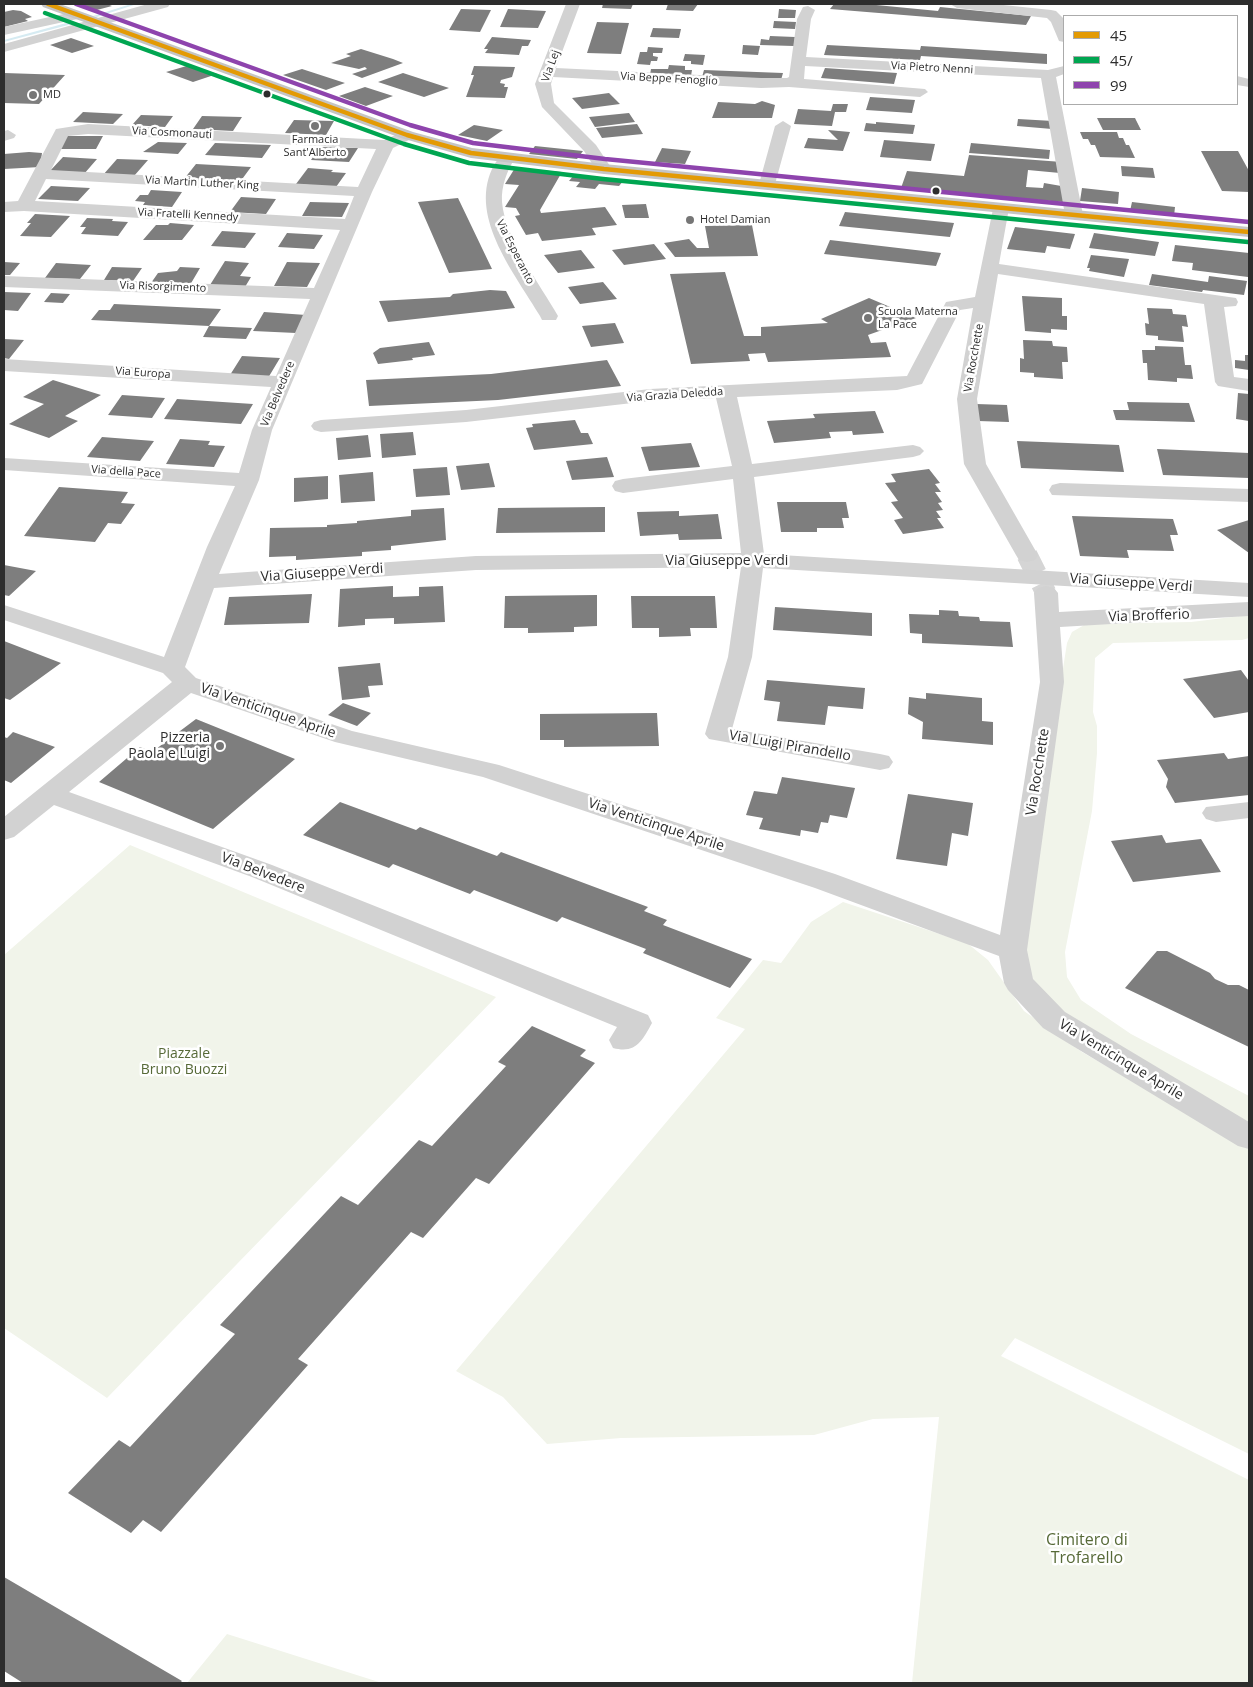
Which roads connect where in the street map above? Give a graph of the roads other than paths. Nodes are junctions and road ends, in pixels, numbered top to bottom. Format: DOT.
graph roads {
  1 [pos="48,4"];
  2 [pos="164,4"];
  3 [pos="573,4"];
  4 [pos="957,4"];
  5 [pos="808,10"];
  6 [pos="77,15"];
  7 [pos="97,22"];
  8 [pos="4,31"];
  9 [pos="120,31"];
  10 [pos="1063,35"];
  11 [pos="4,48"];
  12 [pos="798,61"];
  13 [pos="1063,70"];
  14 [pos="549,72"];
  15 [pos="1048,74"];
  16 [pos="789,82"];
  17 [pos="920,92"];
  18 [pos="783,126"];
  19 [pos="407,135"];
  20 [pos="386,145"];
  21 [pos="507,158"];
  22 [pos="604,168"];
  23 [pos="40,174"];
  24 [pos="767,184"];
  25 [pos="364,192"];
  26 [pos="24,206"];
  27 [pos="4,207"];
  28 [pos="1000,208"];
  29 [pos="1074,215"];
  30 [pos="352,225"];
  31 [pos="1249,232"];
  32 [pos="991,268"];
  33 [pos="4,280"];
  34 [pos="322,294"];
  35 [pos="984,302"];
  36 [pos="549,316"];
  37 [pos="4,364"];
  38 [pos="282,382"];
  39 [pos="1249,385"];
  40 [pos="725,391"];
  41 [pos="321,426"];
  42 [pos="913,451"];
  43 [pos="4,464"];
  44 [pos="743,470"];
  45 [pos="248,480"];
  46 [pos="623,486"];
  47 [pos="1060,490"];
  48 [pos="1249,496"];
  49 [pos="1027,555"];
  50 [pos="753,560"];
  51 [pos="204,582"];
  52 [pos="1249,590"];
  53 [pos="1046,593"];
  54 [pos="1249,609"];
  55 [pos="4,612"];
  56 [pos="1048,620"];
  57 [pos="180,676"];
  58 [pos="880,762"];
  59 [pos="50,794"];
  60 [pos="1249,810"];
  61 [pos="1216,813"];
  62 [pos="4,831"];
  63 [pos="1012,950"];
  64 [pos="631,1031"];
  65 [pos="1249,1136"];
  1 -- 6 [label="main road"];
  2 -- 7 [label="street"];
  2 -- 9 [label="street"];
  3 -- 14 [label="street, Via Lej"];
  4 -- 10 [label="street"];
  5 -- 12 [label="street"];
  6 -- 7 [label="main road"];
  6 -- 8 [label="street"];
  7 -- 9 [label="main road"];
  7 -- 11 [label="street"];
  9 -- 19 [label="main road"];
  12 -- 15 [label="street, Via Pietro Nenni"];
  12 -- 16 [label="street"];
  13 -- 15 [label="street, Via Pietro Nenni"];
  14 -- 16 [label="street, Via Beppe Fenoglio"];
  14 -- 22 [label="street, Via Lej"];
  15 -- 29 [label="street"];
  16 -- 17 [label="street, Via Beppe Fenoglio"];
  18 -- 24 [label="street"];
  19 -- 20 [label="street"];
  19 -- 21 [label="main road"];
  20 -- 23 [label="street, Via Cosmonauti"];
  20 -- 25 [label="street, Via Belvedere"];
  21 -- 22 [label="main road"];
  21 -- 36 [label="street, Via Esperanto"];
  22 -- 24 [label="main road"];
  23 -- 25 [label="street, Via Martin Luther King"];
  23 -- 26 [label="street, Via Cosmonauti"];
  24 -- 28 [label="main road"];
  25 -- 30 [label="street, Via Belvedere"];
  26 -- 27 [label="street"];
  26 -- 30 [label="street, Via Fratelli Kennedy"];
  28 -- 29 [label="main road"];
  28 -- 32 [label="street, Via Rocchette"];
  29 -- 31 [label="main road"];
  30 -- 34 [label="street, Via Belvedere"];
  32 -- 35 [label="street, Via Rocchette"];
  32 -- 39 [label="street"];
  33 -- 34 [label="street, Via Risorgimento"];
  34 -- 38 [label="street, Via Belvedere"];
  35 -- 40 [label="street, Via Grazia Deledda"];
  35 -- 49 [label="street, Via Rocchette"];
  37 -- 38 [label="street, Via Europa"];
  38 -- 45 [label="street, Via Belvedere"];
  40 -- 41 [label="street, Via Grazia Deledda"];
  40 -- 44 [label="street, Via Luigi Pirandello"];
  42 -- 44 [label="street"];
  43 -- 45 [label="street, Via della Pace"];
  44 -- 46 [label="street"];
  44 -- 50 [label="street, Via Luigi Pirandello"];
  45 -- 51 [label="street, Via Belvedere"];
  47 -- 48 [label="street"];
  50 -- 51 [label="street, Via Giuseppe Verdi"];
  50 -- 52 [label="street, Via Giuseppe Verdi"];
  50 -- 58 [label="street, Via Luigi Pirandello"];
  51 -- 57 [label="street, Via Belvedere"];
  53 -- 56 [label="street, Via Rocchette"];
  54 -- 56 [label="street, Via Brofferio"];
  55 -- 57 [label="street, Via Venticinque Aprile"];
  56 -- 63 [label="street, Via Rocchette"];
  57 -- 59 [label="street"];
  57 -- 63 [label="street, Via Venticinque Aprile"];
  59 -- 62 [label="street"];
  59 -- 64 [label="street, Via Belvedere"];
  60 -- 61 [label="street"];
  63 -- 65 [label="street, Via Venticinque Aprile"];
}
